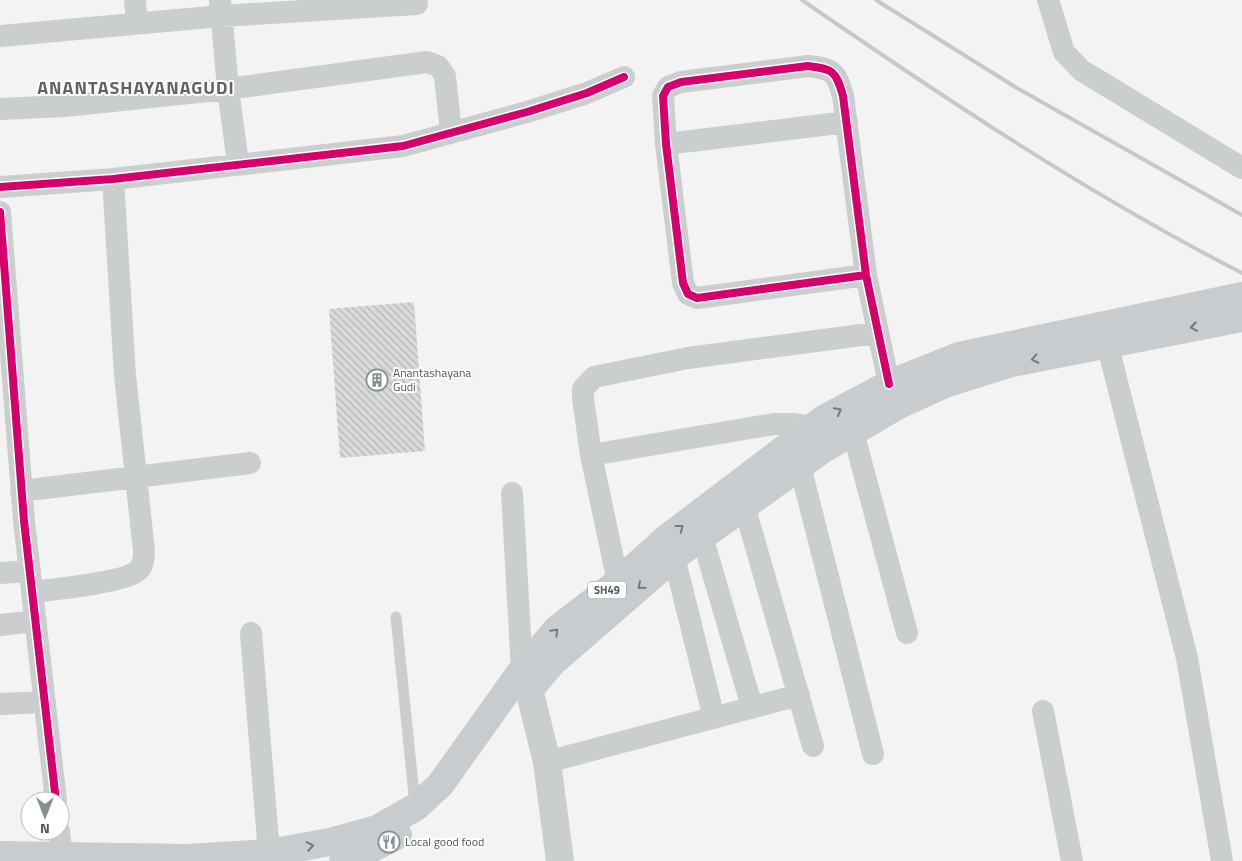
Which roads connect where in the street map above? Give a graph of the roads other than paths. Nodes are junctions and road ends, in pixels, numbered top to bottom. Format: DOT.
graph roads {
  1 [pos="135,0"];
  2 [pos="1048,0"];
  3 [pos="417,4"];
  4 [pos="220,8"];
  5 [pos="137,22"];
  6 [pos="0,36"];
  7 [pos="624,77"];
  8 [pos="228,89"];
  9 [pos="0,109"];
  10 [pos="847,122"];
  11 [pos="451,132"];
  12 [pos="666,144"];
  13 [pos="238,163"];
  14 [pos="1242,168"];
  15 [pos="113,179"];
  16 [pos="0,187"];
  17 [pos="0,212"];
  18 [pos="1,239"];
  19 [pos="866,275"];
  20 [pos="1241,317"];
  21 [pos="877,333"];
  22 [pos="5,343"];
  23 [pos="1107,343"];
  24 [pos="889,384"];
  25 [pos="813,427"];
  26 [pos="853,432"];
  27 [pos="591,455"];
  28 [pos="250,463"];
  29 [pos="800,466"];
  30 [pos="9,468"];
  31 [pos="135,476"];
  32 [pos="21,491"];
  33 [pos="512,493"];
  34 [pos="744,505"];
  35 [pos="702,536"];
  36 [pos="674,557"];
  37 [pos="0,573"];
  38 [pos="32,581"];
  39 [pos="618,582"];
  40 [pos="396,617"];
  41 [pos="36,622"];
  42 [pos="0,625"];
  43 [pos="251,633"];
  44 [pos="907,633"];
  45 [pos="526,680"];
  46 [pos="799,695"];
  47 [pos="45,702"];
  48 [pos="0,704"];
  49 [pos="752,708"];
  50 [pos="1044,711"];
  51 [pos="714,718"];
  52 [pos="813,746"];
  53 [pos="873,754"];
  54 [pos="547,762"];
  55 [pos="55,791"];
  56 [pos="416,807"];
  57 [pos="60,844"];
  58 [pos="269,853"];
  59 [pos="0,855"];
  60 [pos="343,861"];
  61 [pos="560,861"];
  62 [pos="1072,861"];
  63 [pos="1222,861"];
  1 -- 5 [label="street"];
  2 -- 14 [label="street"];
  3 -- 4 [label="street"];
  4 -- 5 [label="street"];
  4 -- 8 [label="street"];
  5 -- 6 [label="street"];
  7 -- 11 [label="street"];
  8 -- 9 [label="street"];
  8 -- 11 [label="street"];
  8 -- 13 [label="street"];
  10 -- 12 [label="street"];
  10 -- 12 [label="street"];
  10 -- 19 [label="street"];
  11 -- 13 [label="street"];
  12 -- 19 [label="street"];
  13 -- 15 [label="street"];
  15 -- 16 [label="street"];
  15 -- 31 [label="street"];
  17 -- 18 [label="street"];
  18 -- 22 [label="street"];
  19 -- 21 [label="street"];
  20 -- 23 [label="main road, SH49, one-way"];
  20 -- 24 [label="main road, SH49"];
  21 -- 24 [label="street"];
  21 -- 27 [label="street"];
  22 -- 30 [label="street"];
  23 -- 26 [label="main road, SH49, one-way"];
  23 -- 63 [label="street"];
  25 -- 24 [label="main road, SH49, one-way"];
  25 -- 27 [label="street"];
  39 -- 25 [label="main road, SH49, one-way"];
  26 -- 29 [label="main road, SH49"];
  26 -- 44 [label="street"];
  27 -- 39 [label="street"];
  28 -- 31 [label="street"];
  29 -- 34 [label="main road, SH49"];
  29 -- 53 [label="street"];
  30 -- 32 [label="street"];
  31 -- 32 [label="street"];
  31 -- 38 [label="street"];
  32 -- 38 [label="street"];
  33 -- 45 [label="street"];
  34 -- 35 [label="main road, SH49"];
  34 -- 46 [label="street"];
  35 -- 36 [label="main road, SH49"];
  35 -- 49 [label="street"];
  36 -- 45 [label="main road, SH49, one-way"];
  36 -- 51 [label="street"];
  37 -- 38 [label="street"];
  38 -- 41 [label="street"];
  45 -- 39 [label="main road, SH49, one-way"];
  40 -- 56 [label="lane"];
  41 -- 42 [label="street"];
  41 -- 47 [label="street"];
  43 -- 58 [label="street"];
  45 -- 54 [label="street"];
  45 -- 56 [label="main road, SH49"];
  45 -- 60 [label="main road, SH49"];
  46 -- 49 [label="street"];
  46 -- 52 [label="street"];
  47 -- 48 [label="street"];
  47 -- 55 [label="street"];
  49 -- 51 [label="street"];
  50 -- 62 [label="street"];
  51 -- 54 [label="street"];
  54 -- 61 [label="street"];
  58 -- 56 [label="main road, SH49, one-way"];
  57 -- 58 [label="main road, SH49"];
  57 -- 59 [label="main road, SH49"];
}
